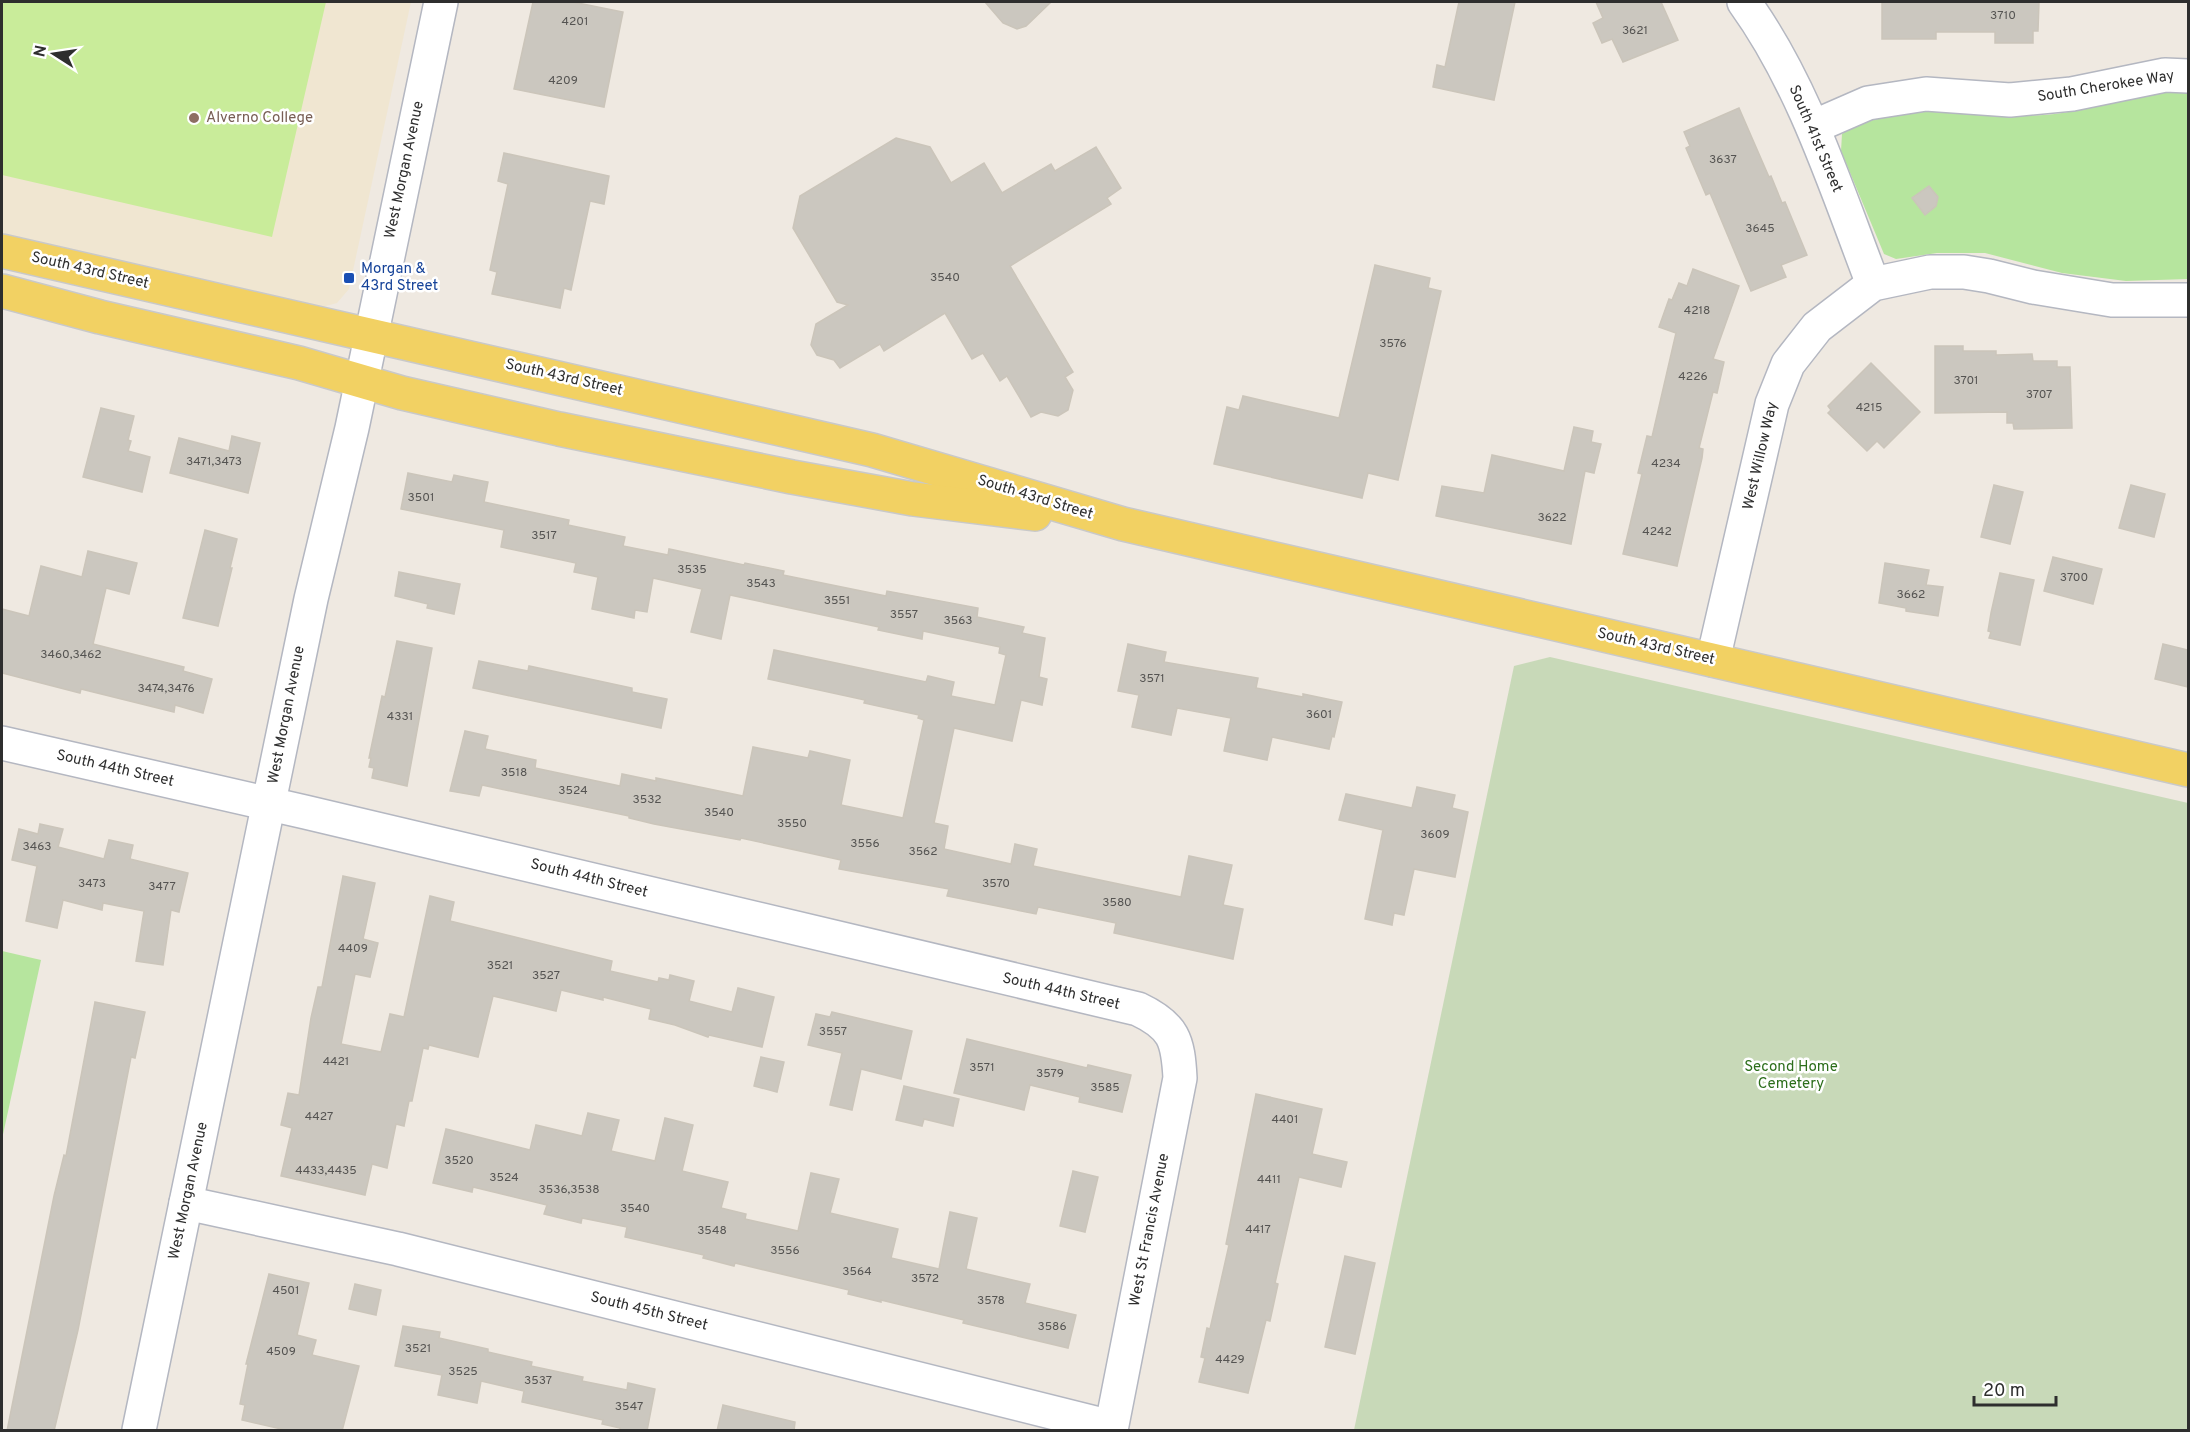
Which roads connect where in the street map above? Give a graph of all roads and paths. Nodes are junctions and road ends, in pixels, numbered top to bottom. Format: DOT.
graph roads {
  1 [pos="441,2"];
  2 [pos="1743,2"];
  3 [pos="2188,76"];
  4 [pos="1813,127"];
  5 [pos="2,251"];
  6 [pos="1873,284"];
  7 [pos="2,291"];
  8 [pos="2188,300"];
  9 [pos="371,334"];
  10 [pos="569,380"];
  11 [pos="361,381"];
  12 [pos="559,429"];
  13 [pos="1123,524"];
  14 [pos="1713,660"];
  15 [pos="2,743"];
  16 [pos="2188,770"];
  17 [pos="269,804"];
  18 [pos="1169,1030"];
  19 [pos="186,1203"];
  20 [pos="1111,1429"];
  21 [pos="139,1431"];
  1 -- 9 [label="street, West Morgan Avenue"];
  2 -- 4 [label="street, South 41st Street"];
  3 -- 4 [label="street, South Cherokee Way"];
  4 -- 6 [label="street, South 41st Street"];
  5 -- 9 [label="main road, South 43rd Street"];
  6 -- 8 [label="street, West Willow Way"];
  6 -- 14 [label="street, West Willow Way"];
  7 -- 11 [label="main road, South 43rd Street"];
  9 -- 10 [label="main road, South 43rd Street"];
  9 -- 11 [label="street, West Morgan Avenue"];
  10 -- 12 [label="main road"];
  10 -- 13 [label="main road, South 43rd Street"];
  11 -- 12 [label="main road, South 43rd Street"];
  11 -- 17 [label="street, West Morgan Avenue"];
  12 -- 13 [label="main road, South 43rd Street"];
  13 -- 14 [label="main road, South 43rd Street"];
  14 -- 16 [label="main road, South 43rd Street"];
  15 -- 17 [label="street, South 44th Street"];
  17 -- 18 [label="street, South 44th Street"];
  17 -- 19 [label="street, West Morgan Avenue"];
  18 -- 20 [label="street, West St Francis Avenue"];
  19 -- 20 [label="street, South 45th Street"];
  19 -- 21 [label="street, West Morgan Avenue"];
}
